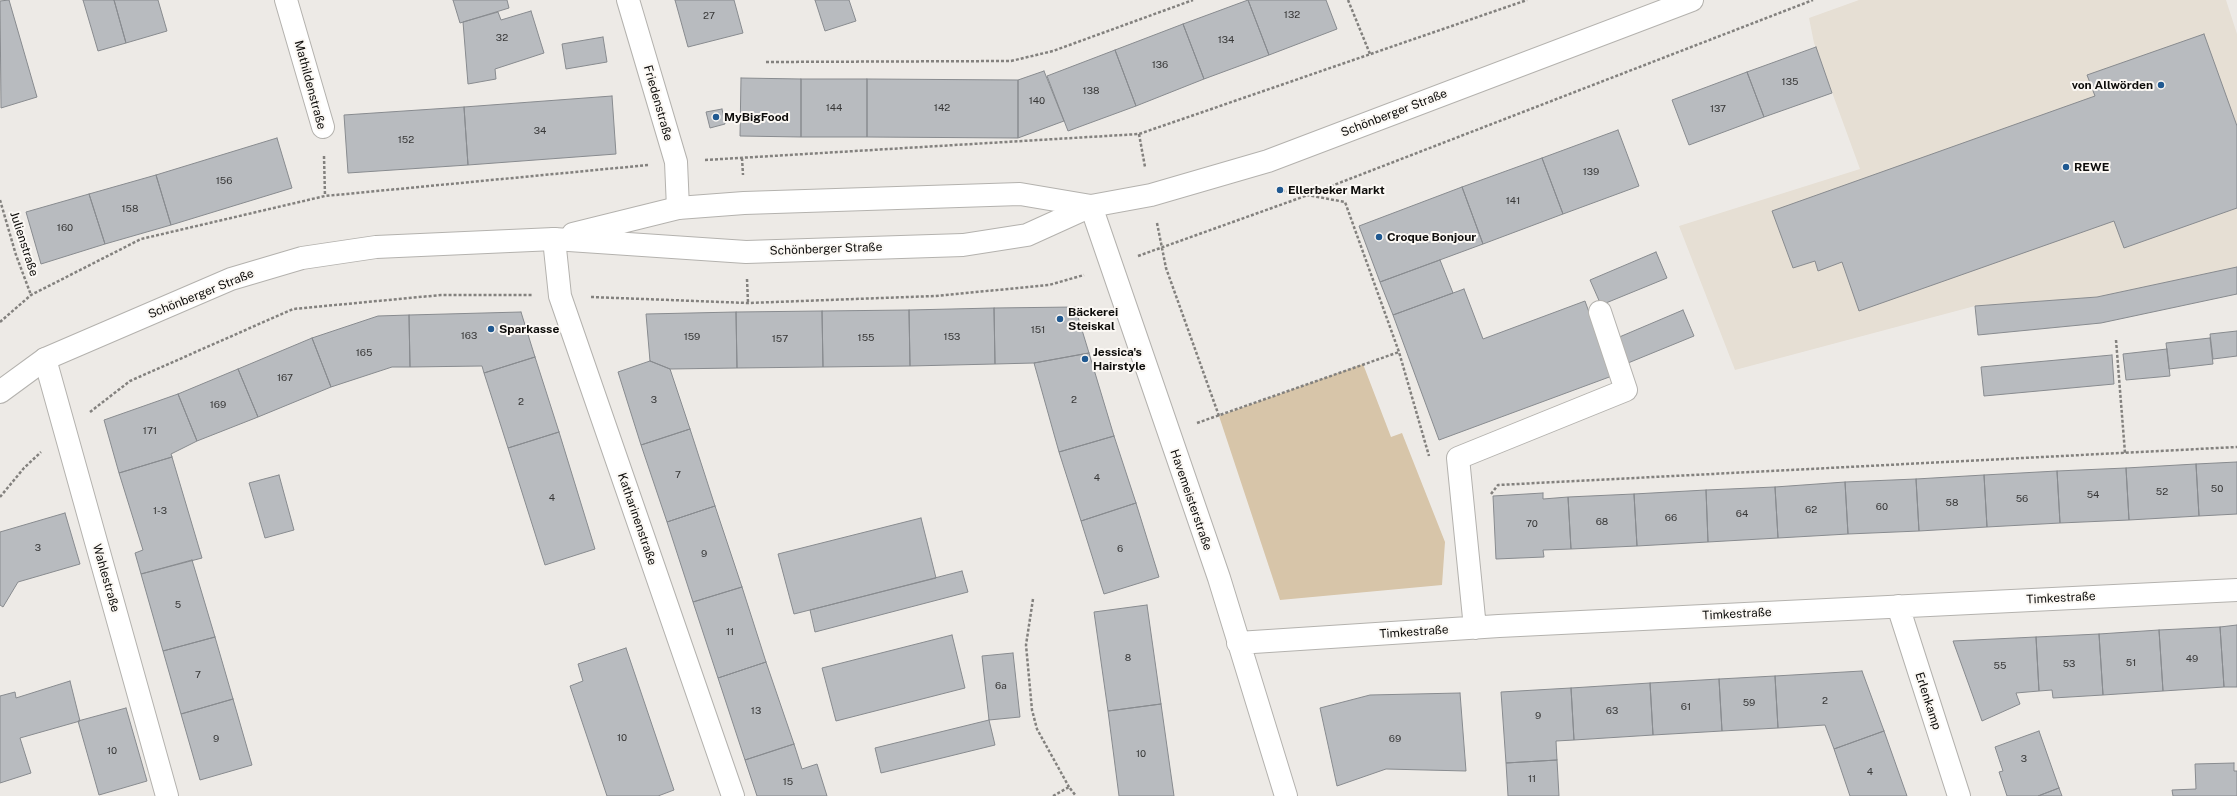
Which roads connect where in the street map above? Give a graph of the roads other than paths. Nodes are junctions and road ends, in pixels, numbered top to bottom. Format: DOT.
graph roads {
  1 [pos="286,0"];
  2 [pos="628,0"];
  3 [pos="1692,0"];
  4 [pos="323,127"];
  5 [pos="1091,206"];
  6 [pos="678,208"];
  7 [pos="554,239"];
  8 [pos="1600,312"];
  9 [pos="45,359"];
  10 [pos="0,392"];
  11 [pos="0,403"];
  12 [pos="2237,590"];
  13 [pos="1898,606"];
  14 [pos="1474,628"];
  15 [pos="1238,643"];
  16 [pos="166,796"];
  17 [pos="733,796"];
  18 [pos="1286,796"];
  19 [pos="1958,796"];
  1 -- 4 [label="street, Mathildenstraße"];
  2 -- 6 [label="street, Friedenstraße"];
  3 -- 5 [label="street, Schönberger Straße"];
  5 -- 6 [label="street, Schönberger Straße"];
  5 -- 7 [label="street, Schönberger Straße"];
  5 -- 15 [label="street, Havemeisterstraße"];
  6 -- 7 [label="street, Schönberger Straße"];
  7 -- 9 [label="street, Schönberger Straße"];
  7 -- 17 [label="street, Katharinenstraße"];
  8 -- 14 [label="street"];
  9 -- 10 [label="street"];
  9 -- 11 [label="street"];
  9 -- 16 [label="street, Wahlestraße"];
  12 -- 13 [label="street, Timkestraße"];
  13 -- 14 [label="street, Timkestraße"];
  13 -- 19 [label="street, Erlenkamp"];
  14 -- 15 [label="street, Timkestraße"];
  15 -- 18 [label="street, Havemeisterstraße"];
}
